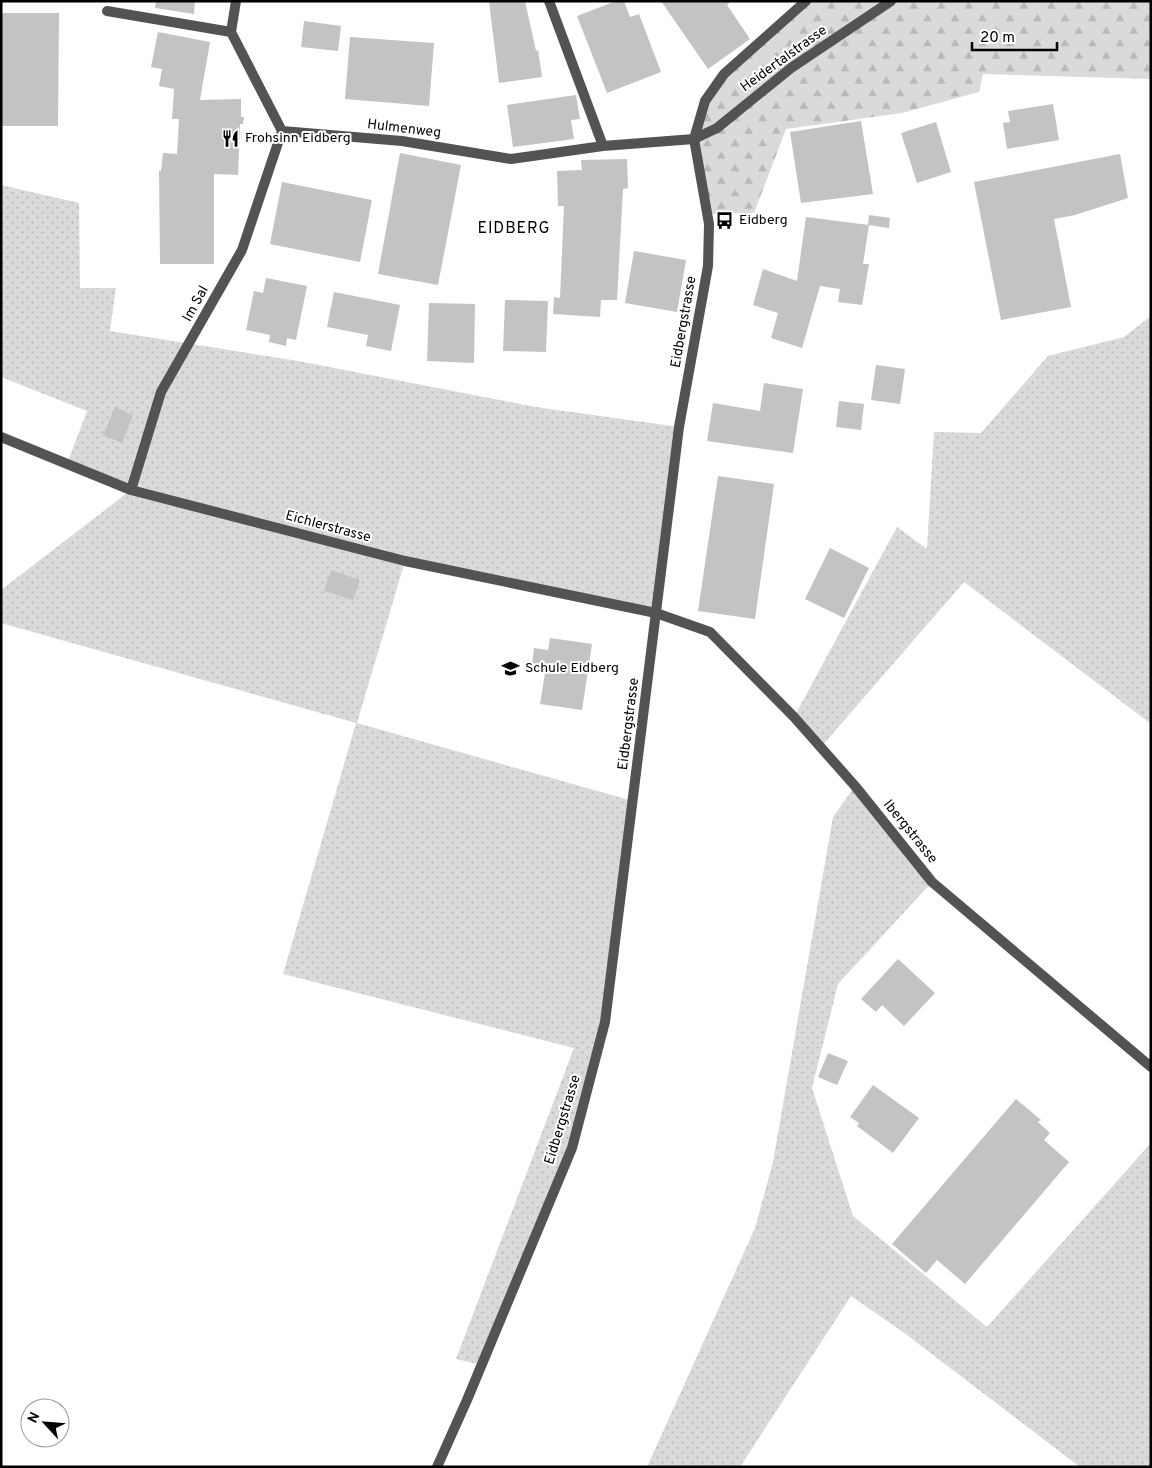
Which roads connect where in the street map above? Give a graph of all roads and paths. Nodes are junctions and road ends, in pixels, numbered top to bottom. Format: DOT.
graph roads {
  1 [pos="236,1"];
  2 [pos="550,1"];
  3 [pos="806,1"];
  4 [pos="890,1"];
  5 [pos="107,11"];
  6 [pos="231,32"];
  7 [pos="282,131"];
  8 [pos="694,139"];
  9 [pos="603,146"];
  10 [pos="1,437"];
  11 [pos="131,490"];
  12 [pos="656,613"];
  13 [pos="1151,1066"];
  14 [pos="437,1467"];
  1 -- 6 [label="street"];
  2 -- 9 [label="street"];
  3 -- 8 [label="street, Eidbergstrasse"];
  4 -- 8 [label="street, Heidertalstrasse"];
  5 -- 6 [label="street"];
  6 -- 7 [label="street"];
  7 -- 9 [label="street, Hulmenweg"];
  7 -- 11 [label="street, Im Sal"];
  8 -- 9 [label="street, Hulmenweg"];
  8 -- 12 [label="street, Eidbergstrasse"];
  10 -- 11 [label="street, Eichlerstrasse"];
  11 -- 12 [label="street, Eichlerstrasse"];
  12 -- 13 [label="street, Ibergstrasse"];
  12 -- 14 [label="street, Eidbergstrasse"];
}
